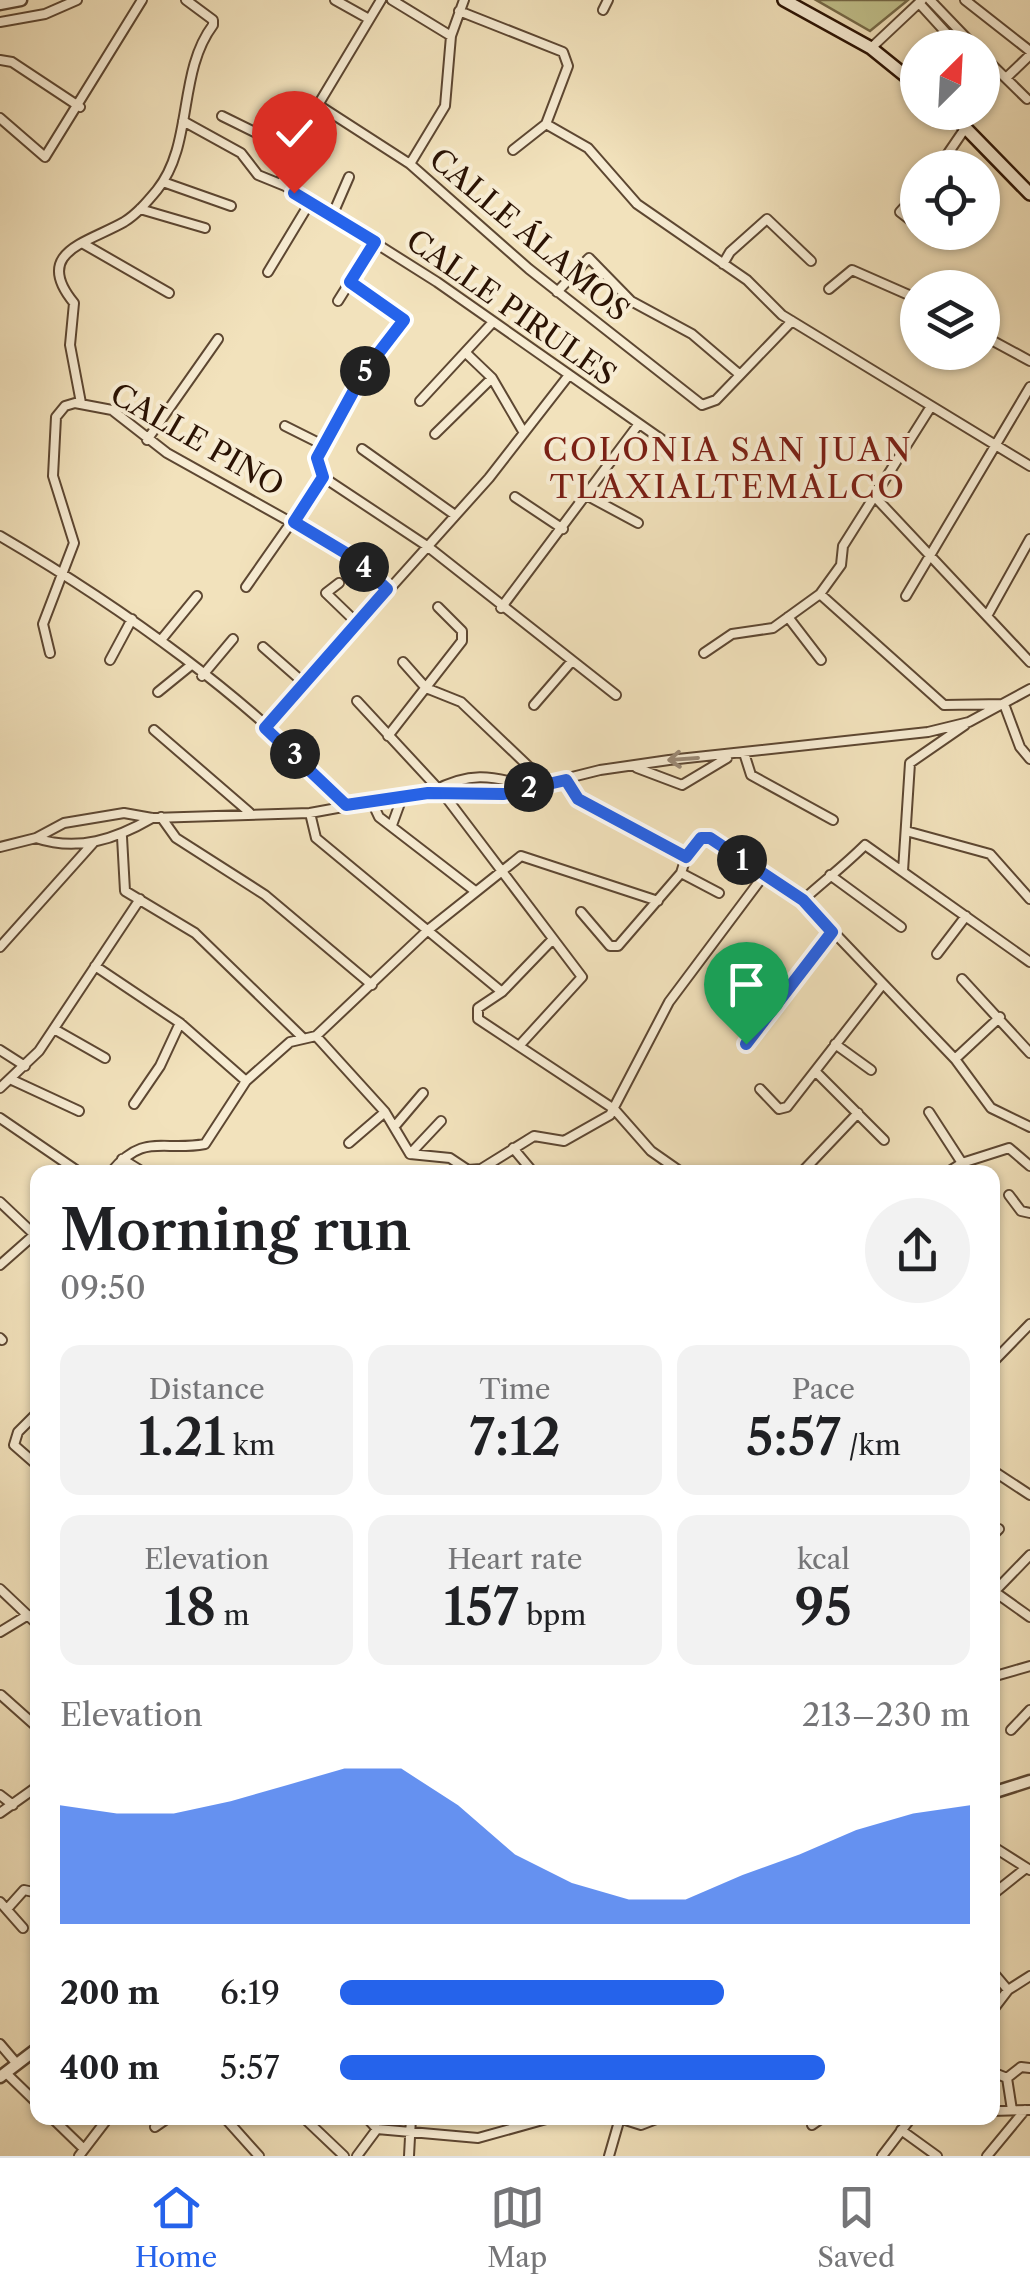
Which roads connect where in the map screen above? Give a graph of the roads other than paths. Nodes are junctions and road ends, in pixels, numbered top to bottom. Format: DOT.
graph roads {
  1 [pos="22,0"];
  2 [pos="77,0"];
  3 [pos="142,0"];
  4 [pos="186,0"];
  5 [pos="336,0"];
  6 [pos="381,0"];
  7 [pos="392,0"];
  8 [pos="464,0"];
  9 [pos="608,0"];
  10 [pos="784,0"];
  11 [pos="965,0"];
  12 [pos="923,1"];
  13 [pos="0,4"];
  14 [pos="604,10"];
  15 [pos="459,12"];
  16 [pos="369,19"];
  17 [pos="0,22"];
  18 [pos="946,30"];
  19 [pos="956,30"];
  20 [pos="451,36"];
  21 [pos="871,48"];
  22 [pos="1030,53"];
  23 [pos="0,60"];
  24 [pos="900,71"];
  25 [pos="1000,72"];
  26 [pos="1006,78"];
  27 [pos="1027,99"];
  28 [pos="317,104"];
  29 [pos="80,107"];
  30 [pos="222,116"];
  31 [pos="0,118"];
  32 [pos="183,121"];
  33 [pos="546,124"];
  34 [pos="969,130"];
  35 [pos="291,150"];
  36 [pos="513,150"];
  37 [pos="410,164"];
  38 [pos="350,177"];
  39 [pos="163,182"];
  40 [pos="285,186"];
  41 [pos="1030,194"];
  42 [pos="309,204"];
  43 [pos="230,206"];
  44 [pos="140,210"];
  45 [pos="332,216"];
  46 [pos="206,228"];
  47 [pos="375,242"];
  48 [pos="82,243"];
  49 [pos="811,260"];
  50 [pos="723,264"];
  51 [pos="268,272"];
  52 [pos="350,282"];
  53 [pos="829,290"];
  54 [pos="900,290"];
  55 [pos="556,292"];
  56 [pos="169,293"];
  57 [pos="338,301"];
  58 [pos="792,321"];
  59 [pos="493,322"];
  60 [pos="218,340"];
  61 [pos="1000,345"];
  62 [pos="467,354"];
  63 [pos="1030,361"];
  64 [pos="739,374"];
  65 [pos="569,375"];
  66 [pos="492,378"];
  67 [pos="1030,387"];
  68 [pos="420,401"];
  69 [pos="81,403"];
  70 [pos="930,408"];
  71 [pos="638,425"];
  72 [pos="285,426"];
  73 [pos="524,433"];
  74 [pos="435,434"];
  75 [pos="147,440"];
  76 [pos="324,445"];
  77 [pos="671,446"];
  78 [pos="997,446"];
  79 [pos="362,449"];
  80 [pos="1030,466"];
  81 [pos="323,477"];
  82 [pos="586,495"];
  83 [pos="516,497"];
  84 [pos="875,497"];
  85 [pos="455,515"];
  86 [pos="294,522"];
  87 [pos="638,523"];
  88 [pos="563,529"];
  89 [pos="0,536"];
  90 [pos="1030,539"];
  91 [pos="427,546"];
  92 [pos="931,558"];
  93 [pos="64,574"];
  94 [pos="339,584"];
  95 [pos="246,587"];
  96 [pos="387,589"];
  97 [pos="820,594"];
  98 [pos="197,596"];
  99 [pos="906,596"];
  100 [pos="438,606"];
  101 [pos="502,608"];
  102 [pos="788,616"];
  103 [pos="987,616"];
  104 [pos="132,619"];
  105 [pos="356,622"];
  106 [pos="233,638"];
  107 [pos="161,640"];
  108 [pos="262,647"];
  109 [pos="50,653"];
  110 [pos="704,653"];
  111 [pos="110,660"];
  112 [pos="821,660"];
  113 [pos="572,661"];
  114 [pos="403,662"];
  115 [pos="1030,662"];
  116 [pos="190,666"];
  117 [pos="202,676"];
  118 [pos="304,682"];
  119 [pos="426,688"];
  120 [pos="1030,689"];
  121 [pos="158,692"];
  122 [pos="616,695"];
  123 [pos="358,701"];
  124 [pos="1004,704"];
  125 [pos="534,706"];
  126 [pos="969,722"];
  127 [pos="265,728"];
  128 [pos="154,730"];
  129 [pos="388,736"];
  130 [pos="744,753"];
  131 [pos="731,756"];
  132 [pos="1030,759"];
  133 [pos="635,767"];
  134 [pos="566,780"];
  135 [pos="547,784"];
  136 [pos="531,786"];
  137 [pos="432,791"];
  138 [pos="403,795"];
  139 [pos="445,796"];
  140 [pos="371,800"];
  141 [pos="346,805"];
  142 [pos="249,812"];
  143 [pos="310,813"];
  144 [pos="109,815"];
  145 [pos="157,817"];
  146 [pos="833,820"];
  147 [pos="392,825"];
  148 [pos="906,831"];
  149 [pos="122,837"];
  150 [pos="36,838"];
  151 [pos="110,839"];
  152 [pos="94,842"];
  153 [pos="0,847"];
  154 [pos="686,857"];
  155 [pos="500,870"];
  156 [pos="903,872"];
  157 [pos="681,873"];
  158 [pos="764,875"];
  159 [pos="830,875"];
  160 [pos="475,891"];
  161 [pos="719,893"];
  162 [pos="1030,898"];
  163 [pos="140,899"];
  164 [pos="803,900"];
  165 [pos="658,901"];
  166 [pos="581,912"];
  167 [pos="966,916"];
  168 [pos="901,927"];
  169 [pos="428,930"];
  170 [pos="832,932"];
  171 [pos="553,940"];
  172 [pos="0,947"];
  173 [pos="938,954"];
  174 [pos="1030,962"];
  175 [pos="95,966"];
  176 [pos="962,979"];
  177 [pos="882,984"];
  178 [pos="372,985"];
  179 [pos="502,992"];
  180 [pos="1000,1017"];
  181 [pos="180,1022"];
  182 [pos="54,1029"];
  183 [pos="316,1036"];
  184 [pos="302,1038"];
  185 [pos="746,1044"];
  186 [pos="835,1044"];
  187 [pos="520,1046"];
  188 [pos="0,1050"];
  189 [pos="1030,1053"];
  190 [pos="105,1058"];
  191 [pos="955,1060"];
  192 [pos="25,1066"];
  193 [pos="871,1070"];
  194 [pos="816,1072"];
  195 [pos="10,1079"];
  196 [pos="246,1081"];
  197 [pos="0,1088"];
  198 [pos="760,1089"];
  199 [pos="423,1093"];
  200 [pos="134,1104"];
  201 [pos="614,1110"];
  202 [pos="79,1111"];
  203 [pos="385,1112"];
  204 [pos="858,1112"];
  205 [pos="929,1112"];
  206 [pos="0,1118"];
  207 [pos="441,1121"];
  208 [pos="395,1126"];
  209 [pos="1030,1127"];
  210 [pos="884,1140"];
  211 [pos="349,1143"];
  212 [pos="514,1148"];
  213 [pos="410,1154"];
  214 [pos="122,1159"];
  215 [pos="962,1162"];
  216 [pos="69,1165"];
  217 [pos="117,1165"];
  218 [pos="132,1165"];
  219 [pos="459,1165"];
  220 [pos="491,1165"];
  221 [pos="527,1165"];
  222 [pos="670,1165"];
  223 [pos="809,1165"];
  224 [pos="958,1165"];
  225 [pos="1030,1166"];
  226 [pos="1010,1195"];
  227 [pos="0,1202"];
  228 [pos="1030,1212"];
  229 [pos="30,1231"];
  230 [pos="30,1240"];
  231 [pos="0,1265"];
  232 [pos="1030,1324"];
  233 [pos="1000,1356"];
  234 [pos="30,1420"];
  235 [pos="30,1459"];
  236 [pos="1000,1475"];
  237 [pos="1030,1495"];
  238 [pos="1030,1555"];
  239 [pos="1000,1584"];
  240 [pos="0,1589"];
  241 [pos="1000,1594"];
  242 [pos="28,1615"];
  243 [pos="1030,1617"];
  244 [pos="0,1632"];
  245 [pos="1030,1666"];
  246 [pos="1000,1675"];
  247 [pos="1,1695"];
  248 [pos="1030,1710"];
  249 [pos="30,1721"];
  250 [pos="1011,1730"];
  251 [pos="1030,1781"];
  252 [pos="1000,1790"];
  253 [pos="30,1792"];
  254 [pos="0,1794"];
  255 [pos="13,1805"];
  256 [pos="0,1814"];
  257 [pos="1000,1851"];
  258 [pos="1028,1869"];
  259 [pos="1000,1890"];
  260 [pos="30,1891"];
  261 [pos="4,1905"];
  262 [pos="23,1928"];
  263 [pos="1030,1976"];
  264 [pos="1000,1980"];
  265 [pos="1008,1990"];
  266 [pos="1000,2000"];
  267 [pos="0,2044"];
  268 [pos="30,2054"];
  269 [pos="17,2064"];
  270 [pos="1030,2068"];
  271 [pos="3,2075"];
  272 [pos="1000,2075"];
  273 [pos="1007,2078"];
  274 [pos="30,2097"];
  275 [pos="1012,2110"];
  276 [pos="1027,2110"];
  277 [pos="1000,2111"];
  278 [pos="58,2125"];
  279 [pos="103,2125"];
  280 [pos="158,2125"];
  281 [pos="230,2125"];
  282 [pos="311,2125"];
  283 [pos="373,2125"];
  284 [pos="411,2125"];
  285 [pos="525,2125"];
  286 [pos="621,2125"];
  287 [pos="905,2125"];
  288 [pos="155,2127"];
  289 [pos="377,2129"];
  290 [pos="901,2130"];
  291 [pos="411,2133"];
  292 [pos="82,2153"];
  293 [pos="259,2156"];
  294 [pos="344,2156"];
  295 [pos="356,2156"];
  296 [pos="408,2156"];
  297 [pos="609,2156"];
  298 [pos="882,2156"];
  299 [pos="936,2156"];
  300 [pos="987,2156"];
  1 -- 13 [label="street"];
  2 -- 17 [label="street"];
  3 -- 29 [label="street"];
  4 -- 32 [label="street"];
  5 -- 16 [label="street"];
  6 -- 16 [label="street"];
  7 -- 20 [label="street"];
  8 -- 15 [label="street"];
  9 -- 14 [label="street"];
  10 -- 21 [label="main road"];
  11 -- 22 [label="street"];
  12 -- 18 [label="street"];
  12 -- 19 [label="street"];
  12 -- 21 [label="street"];
  15 -- 20 [label="street"];
  15 -- 33 [label="street"];
  16 -- 28 [label="street"];
  20 -- 37 [label="street"];
  21 -- 24 [label="main road"];
  22 -- 26 [label="street"];
  23 -- 29 [label="street"];
  25 -- 26 [label="street"];
  26 -- 27 [label="street"];
  28 -- 35 [label="street"];
  28 -- 37 [label="street, CALLE ÁLAMOS"];
  29 -- 31 [label="street"];
  30 -- 35 [label="street"];
  32 -- 39 [label="street"];
  32 -- 40 [label="street"];
  33 -- 36 [label="street"];
  33 -- 50 [label="street"];
  34 -- 41 [label="main road"];
  35 -- 40 [label="street"];
  37 -- 55 [label="street, CALLE ÁLAMOS"];
  38 -- 45 [label="street"];
  39 -- 43 [label="street"];
  39 -- 44 [label="street"];
  40 -- 42 [label="street, CALLE PIRULES"];
  42 -- 45 [label="street, CALLE PIRULES"];
  42 -- 51 [label="street"];
  44 -- 46 [label="street"];
  44 -- 48 [label="street"];
  45 -- 47 [label="street, CALLE PIRULES"];
  47 -- 52 [label="street"];
  47 -- 59 [label="street, CALLE PIRULES"];
  48 -- 56 [label="street"];
  48 -- 69 [label="street"];
  49 -- 50 [label="street"];
  50 -- 58 [label="street"];
  52 -- 57 [label="street"];
  52 -- 76 [label="street"];
  53 -- 54 [label="street"];
  55 -- 64 [label="street, CALLE ÁLAMOS"];
  55 -- 64 [label="street"];
  58 -- 64 [label="street"];
  58 -- 70 [label="street"];
  59 -- 62 [label="street"];
  59 -- 65 [label="street, CALLE PIRULES"];
  60 -- 75 [label="street"];
  61 -- 63 [label="street"];
  62 -- 66 [label="street"];
  62 -- 68 [label="street"];
  65 -- 71 [label="street, CALLE PIRULES"];
  65 -- 73 [label="street"];
  66 -- 73 [label="street"];
  66 -- 74 [label="street"];
  67 -- 78 [label="street"];
  69 -- 75 [label="street, CALLE PINO"];
  69 -- 93 [label="street"];
  70 -- 78 [label="street"];
  70 -- 84 [label="street"];
  71 -- 77 [label="street, CALLE PIRULES"];
  71 -- 82 [label="street"];
  72 -- 76 [label="street"];
  73 -- 85 [label="street"];
  75 -- 86 [label="street, CALLE PINO"];
  76 -- 81 [label="street"];
  78 -- 80 [label="street"];
  78 -- 92 [label="street"];
  79 -- 85 [label="street"];
  81 -- 86 [label="street"];
  81 -- 91 [label="street"];
  82 -- 87 [label="street"];
  82 -- 88 [label="street"];
  83 -- 88 [label="street"];
  84 -- 92 [label="street"];
  84 -- 97 [label="street"];
  85 -- 91 [label="street"];
  86 -- 95 [label="street"];
  86 -- 96 [label="street, CALLE PINO"];
  88 -- 101 [label="street"];
  89 -- 93 [label="street"];
  90 -- 103 [label="street"];
  91 -- 96 [label="street"];
  91 -- 101 [label="street"];
  92 -- 99 [label="street"];
  92 -- 103 [label="street"];
  93 -- 104 [label="street"];
  93 -- 109 [label="street"];
  94 -- 105 [label="street"];
  96 -- 105 [label="street"];
  97 -- 102 [label="street"];
  97 -- 124 [label="street"];
  98 -- 107 [label="street"];
  100 -- 119 [label="street"];
  101 -- 113 [label="street"];
  102 -- 110 [label="street"];
  102 -- 112 [label="street"];
  103 -- 115 [label="street"];
  104 -- 107 [label="street"];
  104 -- 111 [label="street"];
  105 -- 118 [label="street"];
  106 -- 117 [label="street"];
  107 -- 116 [label="street"];
  108 -- 118 [label="street"];
  113 -- 122 [label="street"];
  113 -- 125 [label="street"];
  114 -- 119 [label="street"];
  116 -- 117 [label="street"];
  116 -- 121 [label="street"];
  117 -- 127 [label="street"];
  118 -- 127 [label="street"];
  119 -- 129 [label="street"];
  119 -- 135 [label="street"];
  120 -- 124 [label="street"];
  123 -- 129 [label="street"];
  124 -- 126 [label="street"];
  124 -- 132 [label="street"];
  126 -- 130 [label="street"];
  126 -- 148 [label="street"];
  127 -- 141 [label="street"];
  128 -- 142 [label="street"];
  129 -- 137 [label="street"];
  130 -- 131 [label="street"];
  130 -- 146 [label="street"];
  131 -- 133 [label="street, one-way"];
  131 -- 133 [label="street"];
  133 -- 134 [label="street"];
  134 -- 135 [label="street"];
  134 -- 154 [label="street"];
  135 -- 136 [label="street"];
  136 -- 137 [label="street"];
  136 -- 139 [label="street"];
  137 -- 138 [label="street"];
  137 -- 139 [label="street"];
  138 -- 140 [label="street"];
  138 -- 147 [label="street"];
  139 -- 155 [label="street"];
  140 -- 141 [label="street"];
  140 -- 147 [label="street"];
  141 -- 143 [label="street"];
  142 -- 143 [label="street"];
  142 -- 145 [label="street"];
  143 -- 169 [label="street"];
  144 -- 145 [label="street"];
  144 -- 150 [label="street"];
  144 -- 151 [label="street"];
  145 -- 149 [label="street"];
  145 -- 178 [label="street"];
  147 -- 160 [label="street"];
  148 -- 156 [label="street"];
  148 -- 162 [label="street"];
  149 -- 151 [label="street"];
  149 -- 163 [label="street"];
  150 -- 152 [label="street"];
  150 -- 153 [label="street"];
  151 -- 152 [label="street"];
  152 -- 172 [label="street"];
  154 -- 157 [label="street"];
  154 -- 158 [label="street"];
  155 -- 160 [label="street"];
  155 -- 165 [label="street"];
  155 -- 171 [label="street"];
  156 -- 159 [label="street"];
  156 -- 167 [label="street"];
  157 -- 161 [label="street"];
  157 -- 165 [label="street"];
  158 -- 164 [label="street"];
  158 -- 201 [label="street"];
  159 -- 164 [label="street"];
  159 -- 168 [label="street"];
  160 -- 169 [label="street"];
  163 -- 175 [label="street"];
  163 -- 184 [label="street"];
  164 -- 170 [label="street"];
  165 -- 166 [label="street"];
  167 -- 173 [label="street"];
  167 -- 174 [label="street"];
  169 -- 178 [label="street"];
  169 -- 179 [label="street"];
  170 -- 177 [label="street"];
  170 -- 185 [label="street"];
  171 -- 179 [label="street"];
  171 -- 187 [label="street"];
  175 -- 181 [label="street"];
  175 -- 182 [label="street"];
  176 -- 180 [label="street"];
  177 -- 186 [label="street"];
  177 -- 191 [label="street"];
  178 -- 183 [label="street"];
  179 -- 187 [label="street"];
  180 -- 189 [label="street"];
  180 -- 191 [label="street"];
  181 -- 196 [label="street"];
  181 -- 200 [label="street"];
  182 -- 190 [label="street"];
  182 -- 192 [label="street"];
  183 -- 184 [label="street"];
  183 -- 203 [label="street"];
  184 -- 196 [label="street"];
  186 -- 193 [label="street"];
  186 -- 194 [label="street"];
  187 -- 201 [label="street"];
  188 -- 192 [label="street"];
  191 -- 209 [label="street"];
  192 -- 195 [label="street"];
  194 -- 198 [label="street"];
  194 -- 204 [label="street"];
  195 -- 197 [label="street"];
  195 -- 202 [label="street"];
  196 -- 214 [label="street"];
  199 -- 208 [label="street"];
  201 -- 212 [label="street"];
  201 -- 222 [label="street"];
  203 -- 208 [label="street"];
  203 -- 211 [label="street"];
  204 -- 210 [label="street"];
  204 -- 223 [label="street"];
  205 -- 215 [label="street"];
  206 -- 216 [label="street"];
  207 -- 213 [label="street"];
  208 -- 213 [label="street"];
  212 -- 220 [label="street"];
  212 -- 221 [label="street"];
  213 -- 219 [label="street"];
  214 -- 217 [label="street"];
  214 -- 218 [label="street"];
  215 -- 224 [label="street"];
  215 -- 225 [label="street"];
  226 -- 228 [label="street"];
  227 -- 229 [label="street"];
  230 -- 231 [label="street"];
  232 -- 233 [label="street"];
  234 -- 235 [label="street"];
  236 -- 237 [label="street"];
  238 -- 239 [label="street"];
  240 -- 242 [label="street"];
  241 -- 243 [label="street"];
  242 -- 244 [label="street"];
  245 -- 246 [label="street"];
  247 -- 249 [label="street"];
  248 -- 250 [label="street"];
  251 -- 252 [label="street"];
  253 -- 255 [label="street"];
  254 -- 255 [label="street"];
  255 -- 256 [label="street"];
  257 -- 258 [label="street"];
  258 -- 259 [label="street"];
  260 -- 261 [label="street"];
  261 -- 262 [label="street"];
  263 -- 265 [label="street"];
  264 -- 265 [label="street"];
  265 -- 266 [label="street"];
  267 -- 269 [label="street"];
  268 -- 269 [label="street"];
  269 -- 271 [label="street"];
  270 -- 273 [label="street"];
  271 -- 274 [label="street"];
  272 -- 273 [label="street"];
  273 -- 275 [label="street"];
  275 -- 276 [label="street"];
  275 -- 277 [label="street"];
  276 -- 300 [label="street"];
  278 -- 292 [label="street"];
  279 -- 292 [label="street"];
  280 -- 288 [label="street"];
  281 -- 293 [label="street"];
  282 -- 294 [label="street"];
  283 -- 289 [label="street"];
  284 -- 291 [label="street"];
  285 -- 291 [label="street"];
  286 -- 297 [label="street"];
  287 -- 290 [label="street"];
  289 -- 291 [label="street"];
  289 -- 295 [label="street"];
  290 -- 298 [label="street"];
  290 -- 299 [label="street"];
  291 -- 296 [label="street"];
}
